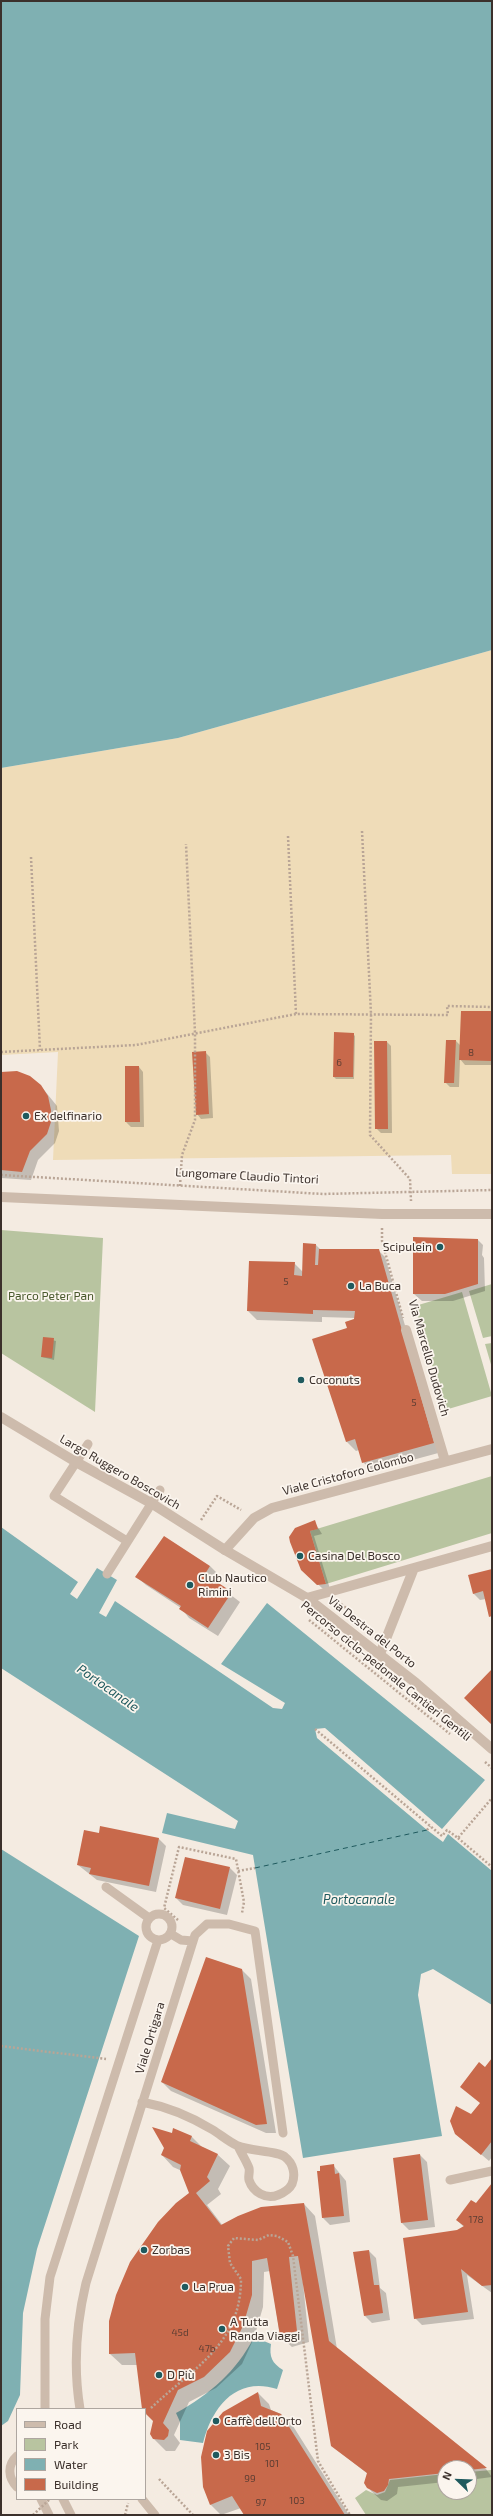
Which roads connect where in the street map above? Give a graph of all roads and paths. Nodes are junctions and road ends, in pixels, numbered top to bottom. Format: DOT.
graph roads {
  1 [pos="362,831"];
  2 [pos="288,836"];
  3 [pos="186,844"];
  4 [pos="31,858"];
  5 [pos="492,1007"];
  6 [pos="296,1014"];
  7 [pos="371,1014"];
  8 [pos="195,1033"];
  9 [pos="40,1050"];
  10 [pos="1,1052"];
  11 [pos="1,1175"];
  12 [pos="180,1186"];
  13 [pos="492,1190"];
  14 [pos="411,1192"];
  15 [pos="1,1196"];
  16 [pos="180,1205"];
  17 [pos="382,1214"];
  18 [pos="492,1214"];
  19 [pos="406,1330"];
  20 [pos="1,1417"];
  21 [pos="88,1444"];
  22 [pos="492,1449"];
  23 [pos="445,1461"];
  24 [pos="76,1462"];
  25 [pos="160,1490"];
  26 [pos="217,1496"];
  27 [pos="152,1503"];
  28 [pos="254,1518"];
  29 [pos="127,1541"];
  30 [pos="492,1546"];
  31 [pos="225,1550"];
  32 [pos="414,1568"];
  33 [pos="107,1574"];
  34 [pos="307,1598"];
  35 [pos="306,1618"];
  36 [pos="380,1654"];
  37 [pos="315,1729"];
  38 [pos="455,1738"];
  39 [pos="492,1749"];
  40 [pos="480,1758"];
  41 [pos="492,1768"];
  42 [pos="492,1798"];
  43 [pos="430,1826"];
  44 [pos="427,1830"];
  45 [pos="458,1838"];
  46 [pos="236,1859"];
  47 [pos="492,1867"];
  48 [pos="255,1868"];
  49 [pos="238,1871"];
  50 [pos="106,1887"];
  51 [pos="149,1918"];
  52 [pos="239,1926"];
  53 [pos="171,1934"];
  54 [pos="158,1940"];
  55 [pos="193,1941"];
  56 [pos="1,2046"];
  57 [pos="120,2061"];
  58 [pos="142,2102"];
  59 [pos="283,2133"];
  60 [pos="238,2146"];
  61 [pos="492,2170"];
  62 [pos="450,2180"];
  63 [pos="45,2408"];
  64 [pos="80,2408"];
  65 [pos="151,2408"];
  66 [pos="16,2457"];
  67 [pos="5,2473"];
  68 [pos="159,2479"];
  69 [pos="16,2486"];
  70 [pos="42,2500"];
  71 [pos="49,2500"];
  72 [pos="64,2500"];
  73 [pos="128,2502"];
  74 [pos="146,2507"];
  75 [pos="33,2515"];
  76 [pos="49,2515"];
  77 [pos="71,2515"];
  78 [pos="126,2515"];
  79 [pos="155,2515"];
  80 [pos="193,2515"];
  81 [pos="350,2515"];
  1 -- 7 [label="path"];
  2 -- 6 [label="path"];
  3 -- 8 [label="path"];
  4 -- 9 [label="path"];
  5 -- 7 [label="path"];
  6 -- 7 [label="path"];
  6 -- 8 [label="path"];
  7 -- 14 [label="path"];
  8 -- 9 [label="path"];
  8 -- 12 [label="path"];
  9 -- 10 [label="path"];
  11 -- 12 [label="path, Lungomare Claudio Tintori"];
  12 -- 14 [label="path, Lungomare Claudio Tintori"];
  12 -- 16 [label="path"];
  13 -- 14 [label="path, Lungomare Claudio Tintori"];
  15 -- 16 [label="street"];
  16 -- 17 [label="street"];
  17 -- 18 [label="street"];
  17 -- 19 [label="path, Via Marcello Dudovich"];
  19 -- 23 [label="street, Via Marcello Dudovich"];
  20 -- 24 [label="street, Largo Ruggero Boscovich"];
  21 -- 24 [label="lane"];
  22 -- 23 [label="street, Viale Cristoforo Colombo"];
  23 -- 28 [label="street, Viale Cristoforo Colombo"];
  24 -- 27 [label="street, Largo Ruggero Boscovich"];
  24 -- 29 [label="lane"];
  25 -- 27 [label="lane"];
  26 -- 28 [label="path"];
  27 -- 29 [label="lane"];
  27 -- 31 [label="street, Largo Ruggero Boscovich"];
  28 -- 31 [label="street, Viale Cristoforo Colombo"];
  29 -- 33 [label="lane"];
  30 -- 32 [label="street"];
  31 -- 34 [label="street, Via Destra del Porto"];
  32 -- 34 [label="street"];
  32 -- 36 [label="street"];
  34 -- 36 [label="street, Via Destra del Porto"];
  35 -- 38 [label="path, Percorso ciclo-pedonale Cantieri Gentili"];
  36 -- 39 [label="street, Via Destra del Porto"];
  37 -- 43 [label="path"];
  40 -- 41 [label="path"];
  42 -- 45 [label="path"];
  43 -- 44 [label="path"];
  43 -- 45 [label="path"];
  45 -- 47 [label="path"];
  46 -- 49 [label="path"];
  48 -- 49 [label="path"];
  49 -- 52 [label="path"];
  50 -- 51 [label="lane"];
  51 -- 53 [label="lane"];
  51 -- 54 [label="lane"];
  52 -- 55 [label="lane, Viale Ortigara"];
  52 -- 59 [label="lane, Viale Ortigara"];
  53 -- 54 [label="lane"];
  53 -- 55 [label="lane"];
  54 -- 57 [label="lane"];
  55 -- 58 [label="lane, Viale Ortigara"];
  56 -- 57 [label="path"];
  57 -- 63 [label="lane"];
  58 -- 60 [label="lane"];
  58 -- 64 [label="lane, Viale Ortigara"];
  60 -- 60 [label="lane"];
  61 -- 62 [label="lane"];
  65 -- 81 [label="path"];
  66 -- 67 [label="lane"];
  67 -- 69 [label="lane"];
  68 -- 80 [label="path"];
  70 -- 76 [label="lane"];
  71 -- 75 [label="path, bridge"];
  72 -- 77 [label="lane"];
  73 -- 78 [label="path"];
  74 -- 79 [label="lane"];
}
